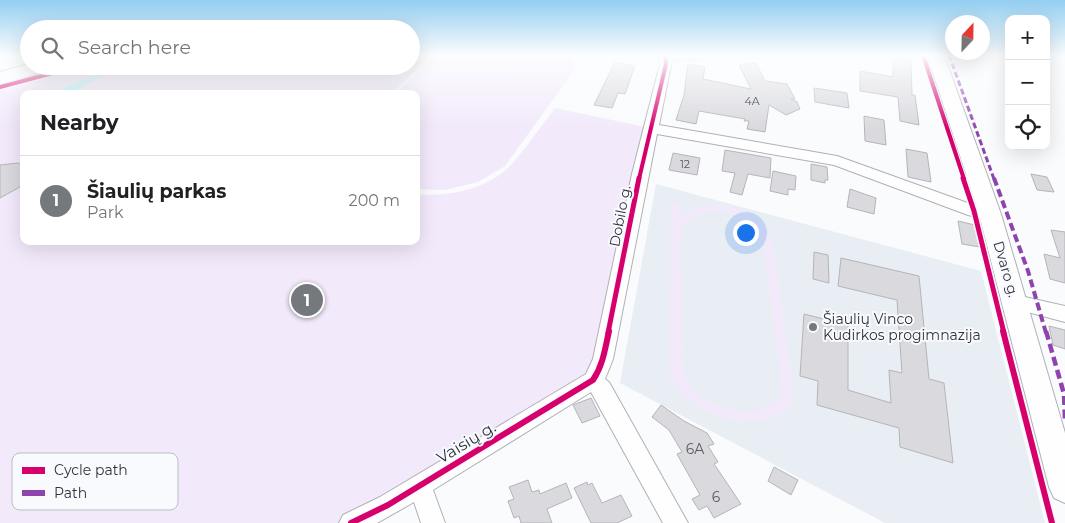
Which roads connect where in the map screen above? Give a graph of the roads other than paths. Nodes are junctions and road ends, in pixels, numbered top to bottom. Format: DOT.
graph roads {
  1 [pos="662,79"];
  2 [pos="943,79"];
  3 [pos="650,128"];
  4 [pos="990,214"];
  5 [pos="1016,302"];
  6 [pos="1065,314"];
  7 [pos="593,380"];
  8 [pos="1062,462"];
  9 [pos="418,486"];
  10 [pos="1065,487"];
  11 [pos="351,523"];
  12 [pos="432,523"];
  13 [pos="676,523"];
  1 -- 3 [label="street, Dobilo g."];
  2 -- 4 [label="main road, Dvaro g."];
  3 -- 4 [label="street"];
  3 -- 7 [label="street, Dobilo g."];
  4 -- 5 [label="main road, Dvaro g."];
  5 -- 6 [label="street"];
  5 -- 8 [label="main road, Dvaro g."];
  7 -- 9 [label="street, Vaisių g."];
  7 -- 13 [label="street"];
  8 -- 10 [label="main road, Dvaro g."];
  9 -- 11 [label="street, Vaisių g."];
  9 -- 12 [label="street"];
}
